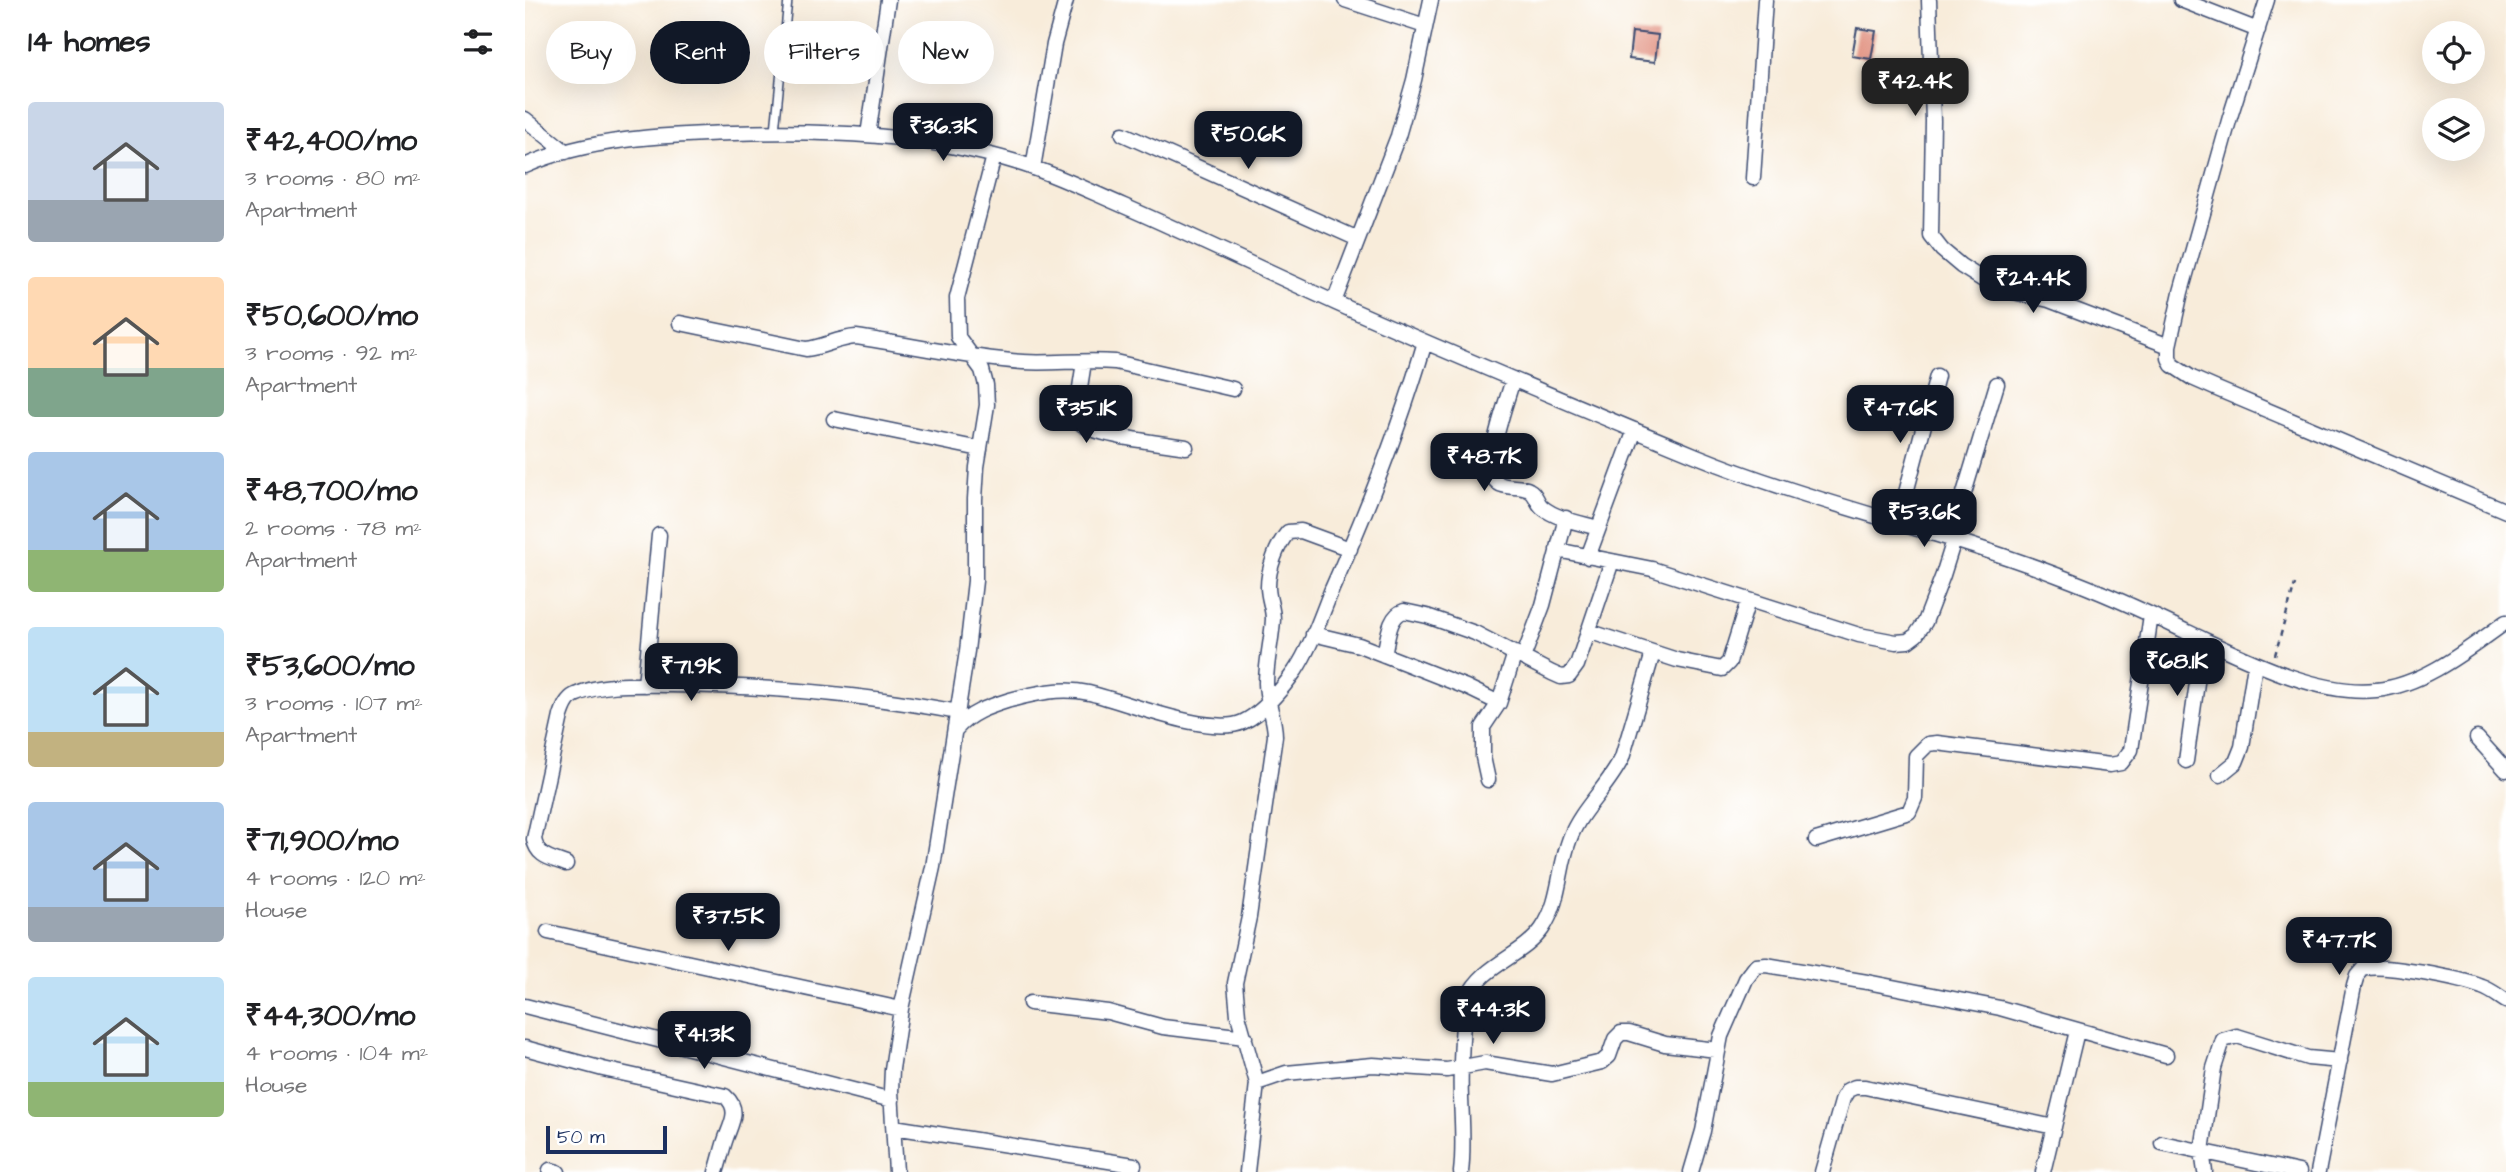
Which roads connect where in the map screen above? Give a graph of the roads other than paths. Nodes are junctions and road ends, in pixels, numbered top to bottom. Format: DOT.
graph roads {
  1 [pos="787,0"];
  2 [pos="888,0"];
  3 [pos="1066,0"];
  4 [pos="1345,0"];
  5 [pos="1431,0"];
  6 [pos="1765,0"];
  7 [pos="1929,0"];
  8 [pos="2181,0"];
  9 [pos="2267,0"];
  10 [pos="1425,26"];
  11 [pos="2258,30"];
  12 [pos="525,119"];
  13 [pos="775,131"];
  14 [pos="1123,134"];
  15 [pos="868,135"];
  16 [pos="566,152"];
  17 [pos="994,156"];
  18 [pos="525,166"];
  19 [pos="1033,168"];
  20 [pos="1753,178"];
  21 [pos="1358,239"];
  22 [pos="1334,302"];
  23 [pos="680,323"];
  24 [pos="1425,342"];
  25 [pos="2169,346"];
  26 [pos="972,357"];
  27 [pos="1084,362"];
  28 [pos="1937,376"];
  29 [pos="1513,379"];
  30 [pos="1997,384"];
  31 [pos="1233,389"];
  32 [pos="834,419"];
  33 [pos="1635,430"];
  34 [pos="1186,447"];
  35 [pos="980,449"];
  36 [pos="2506,511"];
  37 [pos="1566,518"];
  38 [pos="1898,523"];
  39 [pos="1598,528"];
  40 [pos="659,535"];
  41 [pos="1954,540"];
  42 [pos="1350,549"];
  43 [pos="1557,550"];
  44 [pos="1588,556"];
  45 [pos="1612,561"];
  46 [pos="1748,601"];
  47 [pos="2151,615"];
  48 [pos="2506,622"];
  49 [pos="1588,631"];
  50 [pos="1313,634"];
  51 [pos="2203,640"];
  52 [pos="1653,653"];
  53 [pos="1384,655"];
  54 [pos="1519,656"];
  55 [pos="2255,664"];
  56 [pos="645,685"];
  57 [pos="1269,702"];
  58 [pos="1499,703"];
  59 [pos="958,712"];
  60 [pos="955,730"];
  61 [pos="2477,738"];
  62 [pos="2186,761"];
  63 [pos="2506,770"];
  64 [pos="2220,775"];
  65 [pos="1487,780"];
  66 [pos="1816,840"];
  67 [pos="566,864"];
  68 [pos="548,932"];
  69 [pos="2506,1001"];
  70 [pos="1030,1003"];
  71 [pos="525,1006"];
  72 [pos="901,1009"];
  73 [pos="2077,1031"];
  74 [pos="1245,1037"];
  75 [pos="525,1048"];
  76 [pos="1717,1050"];
  77 [pos="2166,1055"];
  78 [pos="2340,1061"];
  79 [pos="1461,1069"];
  80 [pos="1257,1083"];
  81 [pos="892,1100"];
  82 [pos="894,1127"];
  83 [pos="2054,1127"];
  84 [pos="2162,1143"];
  85 [pos="2202,1151"];
  86 [pos="1134,1165"];
  87 [pos="716,1172"];
  88 [pos="896,1172"];
  89 [pos="1247,1172"];
  90 [pos="1461,1172"];
  91 [pos="1691,1172"];
  92 [pos="1822,1172"];
  93 [pos="2043,1172"];
  94 [pos="2205,1172"];
  95 [pos="2299,1172"];
  96 [pos="2318,1172"];
  1 -- 13 [label="lane"];
  2 -- 15 [label="street"];
  3 -- 19 [label="street"];
  4 -- 10 [label="street"];
  5 -- 10 [label="street"];
  6 -- 20 [label="street"];
  7 -- 25 [label="street"];
  8 -- 11 [label="street"];
  9 -- 11 [label="street"];
  10 -- 21 [label="street"];
  11 -- 25 [label="street"];
  12 -- 16 [label="street"];
  13 -- 15 [label="street"];
  13 -- 16 [label="street"];
  14 -- 21 [label="street"];
  15 -- 17 [label="street"];
  16 -- 18 [label="street"];
  17 -- 19 [label="street"];
  17 -- 26 [label="street"];
  19 -- 22 [label="street"];
  21 -- 22 [label="street"];
  22 -- 24 [label="street"];
  23 -- 26 [label="street"];
  24 -- 29 [label="street"];
  24 -- 42 [label="street"];
  25 -- 36 [label="street"];
  26 -- 27 [label="street"];
  26 -- 35 [label="street"];
  27 -- 31 [label="street"];
  27 -- 34 [label="street"];
  28 -- 38 [label="street"];
  29 -- 33 [label="street"];
  29 -- 37 [label="street"];
  30 -- 41 [label="street"];
  32 -- 35 [label="street"];
  33 -- 38 [label="street"];
  33 -- 39 [label="street"];
  35 -- 59 [label="street"];
  37 -- 39 [label="street"];
  37 -- 43 [label="street"];
  38 -- 41 [label="street"];
  39 -- 44 [label="street"];
  40 -- 56 [label="street"];
  41 -- 46 [label="street"];
  41 -- 47 [label="street"];
  42 -- 50 [label="street"];
  42 -- 57 [label="street"];
  43 -- 44 [label="street"];
  43 -- 54 [label="street"];
  44 -- 45 [label="street"];
  45 -- 46 [label="street"];
  45 -- 49 [label="street"];
  46 -- 52 [label="street"];
  47 -- 51 [label="street"];
  47 -- 66 [label="street"];
  48 -- 55 [label="street"];
  49 -- 52 [label="street"];
  49 -- 54 [label="street"];
  50 -- 53 [label="street"];
  50 -- 57 [label="street"];
  51 -- 55 [label="street"];
  51 -- 62 [label="street"];
  52 -- 79 [label="street"];
  53 -- 54 [label="street"];
  53 -- 58 [label="street"];
  54 -- 58 [label="street"];
  55 -- 64 [label="street"];
  56 -- 59 [label="street"];
  56 -- 67 [label="street"];
  57 -- 60 [label="street"];
  57 -- 74 [label="street"];
  58 -- 65 [label="street"];
  59 -- 60 [label="street"];
  60 -- 72 [label="street"];
  61 -- 63 [label="street"];
  68 -- 72 [label="street"];
  69 -- 78 [label="street"];
  70 -- 74 [label="street"];
  71 -- 81 [label="street"];
  72 -- 81 [label="street"];
  73 -- 76 [label="street"];
  73 -- 77 [label="street"];
  73 -- 83 [label="street"];
  74 -- 80 [label="street"];
  75 -- 87 [label="street"];
  76 -- 79 [label="street"];
  76 -- 91 [label="street"];
  78 -- 85 [label="street"];
  78 -- 96 [label="street"];
  79 -- 80 [label="street"];
  79 -- 90 [label="street"];
  80 -- 89 [label="street"];
  81 -- 82 [label="street"];
  82 -- 86 [label="street"];
  82 -- 88 [label="street"];
  83 -- 92 [label="street"];
  83 -- 93 [label="street"];
  84 -- 85 [label="street"];
  85 -- 94 [label="street"];
  85 -- 95 [label="street"];
}
